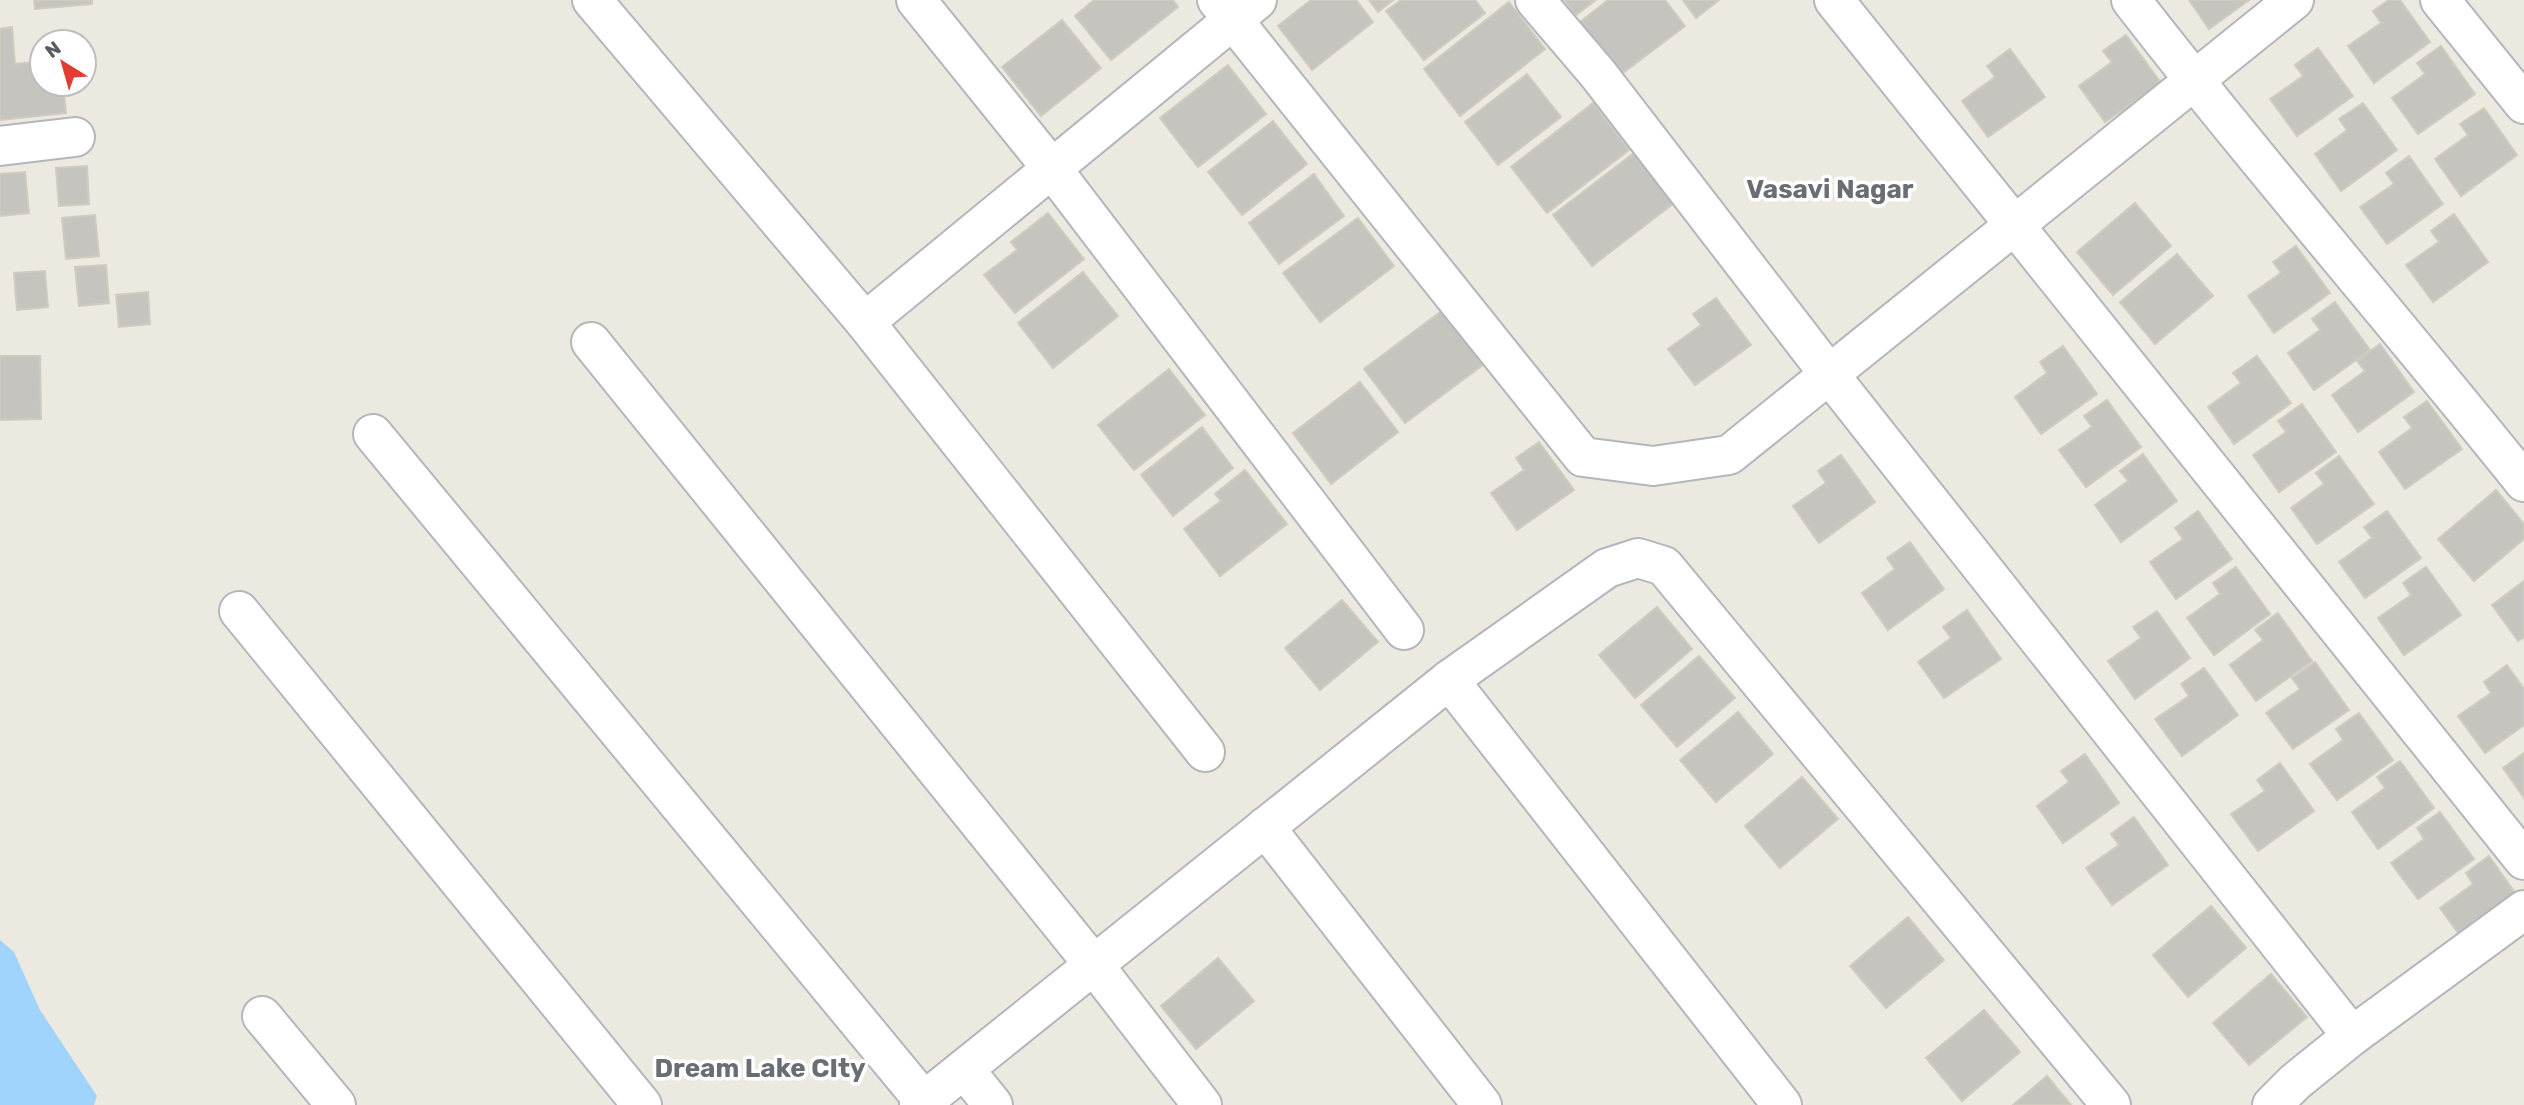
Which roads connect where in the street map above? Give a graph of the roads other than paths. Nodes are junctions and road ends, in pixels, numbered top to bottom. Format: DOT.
graph roads {
  1 [pos="592,0"];
  2 [pos="916,0"];
  3 [pos="1535,0"];
  4 [pos="1834,0"];
  5 [pos="2131,0"];
  6 [pos="2294,0"];
  7 [pos="2440,0"];
  8 [pos="1236,7"];
  9 [pos="2193,81"];
  10 [pos="2524,104"];
  11 [pos="75,137"];
  12 [pos="0,146"];
  13 [pos="1053,170"];
  14 [pos="2014,225"];
  15 [pos="865,322"];
  16 [pos="591,342"];
  17 [pos="1829,374"];
  18 [pos="373,434"];
  19 [pos="2524,482"];
  20 [pos="239,611"];
  21 [pos="1404,630"];
  22 [pos="1448,680"];
  23 [pos="1205,752"];
  24 [pos="1265,827"];
  25 [pos="2524,860"];
  26 [pos="2524,910"];
  27 [pos="1094,965"];
  28 [pos="262,1016"];
  29 [pos="2353,1036"];
  30 [pos="964,1069"];
  31 [pos="921,1103"];
  32 [pos="336,1105"];
  33 [pos="642,1105"];
  34 [pos="993,1105"];
  35 [pos="1202,1105"];
  36 [pos="1482,1105"];
  37 [pos="1782,1105"];
  38 [pos="2111,1105"];
  39 [pos="2272,1105"];
  1 -- 15 [label="street"];
  2 -- 13 [label="street"];
  3 -- 17 [label="street"];
  4 -- 14 [label="street"];
  5 -- 9 [label="street"];
  6 -- 9 [label="street"];
  7 -- 10 [label="street"];
  8 -- 13 [label="street"];
  8 -- 17 [label="street"];
  9 -- 14 [label="street"];
  9 -- 19 [label="street"];
  11 -- 12 [label="street"];
  13 -- 15 [label="street"];
  13 -- 21 [label="street"];
  14 -- 17 [label="street"];
  14 -- 25 [label="street"];
  15 -- 23 [label="street"];
  16 -- 27 [label="street"];
  17 -- 29 [label="street"];
  18 -- 31 [label="street"];
  20 -- 33 [label="street"];
  22 -- 24 [label="street"];
  22 -- 37 [label="street"];
  22 -- 38 [label="street"];
  24 -- 27 [label="street"];
  24 -- 36 [label="street"];
  26 -- 29 [label="street"];
  27 -- 30 [label="street"];
  27 -- 35 [label="street"];
  28 -- 32 [label="street"];
  29 -- 39 [label="street"];
  30 -- 31 [label="street"];
  30 -- 34 [label="street"];
}
